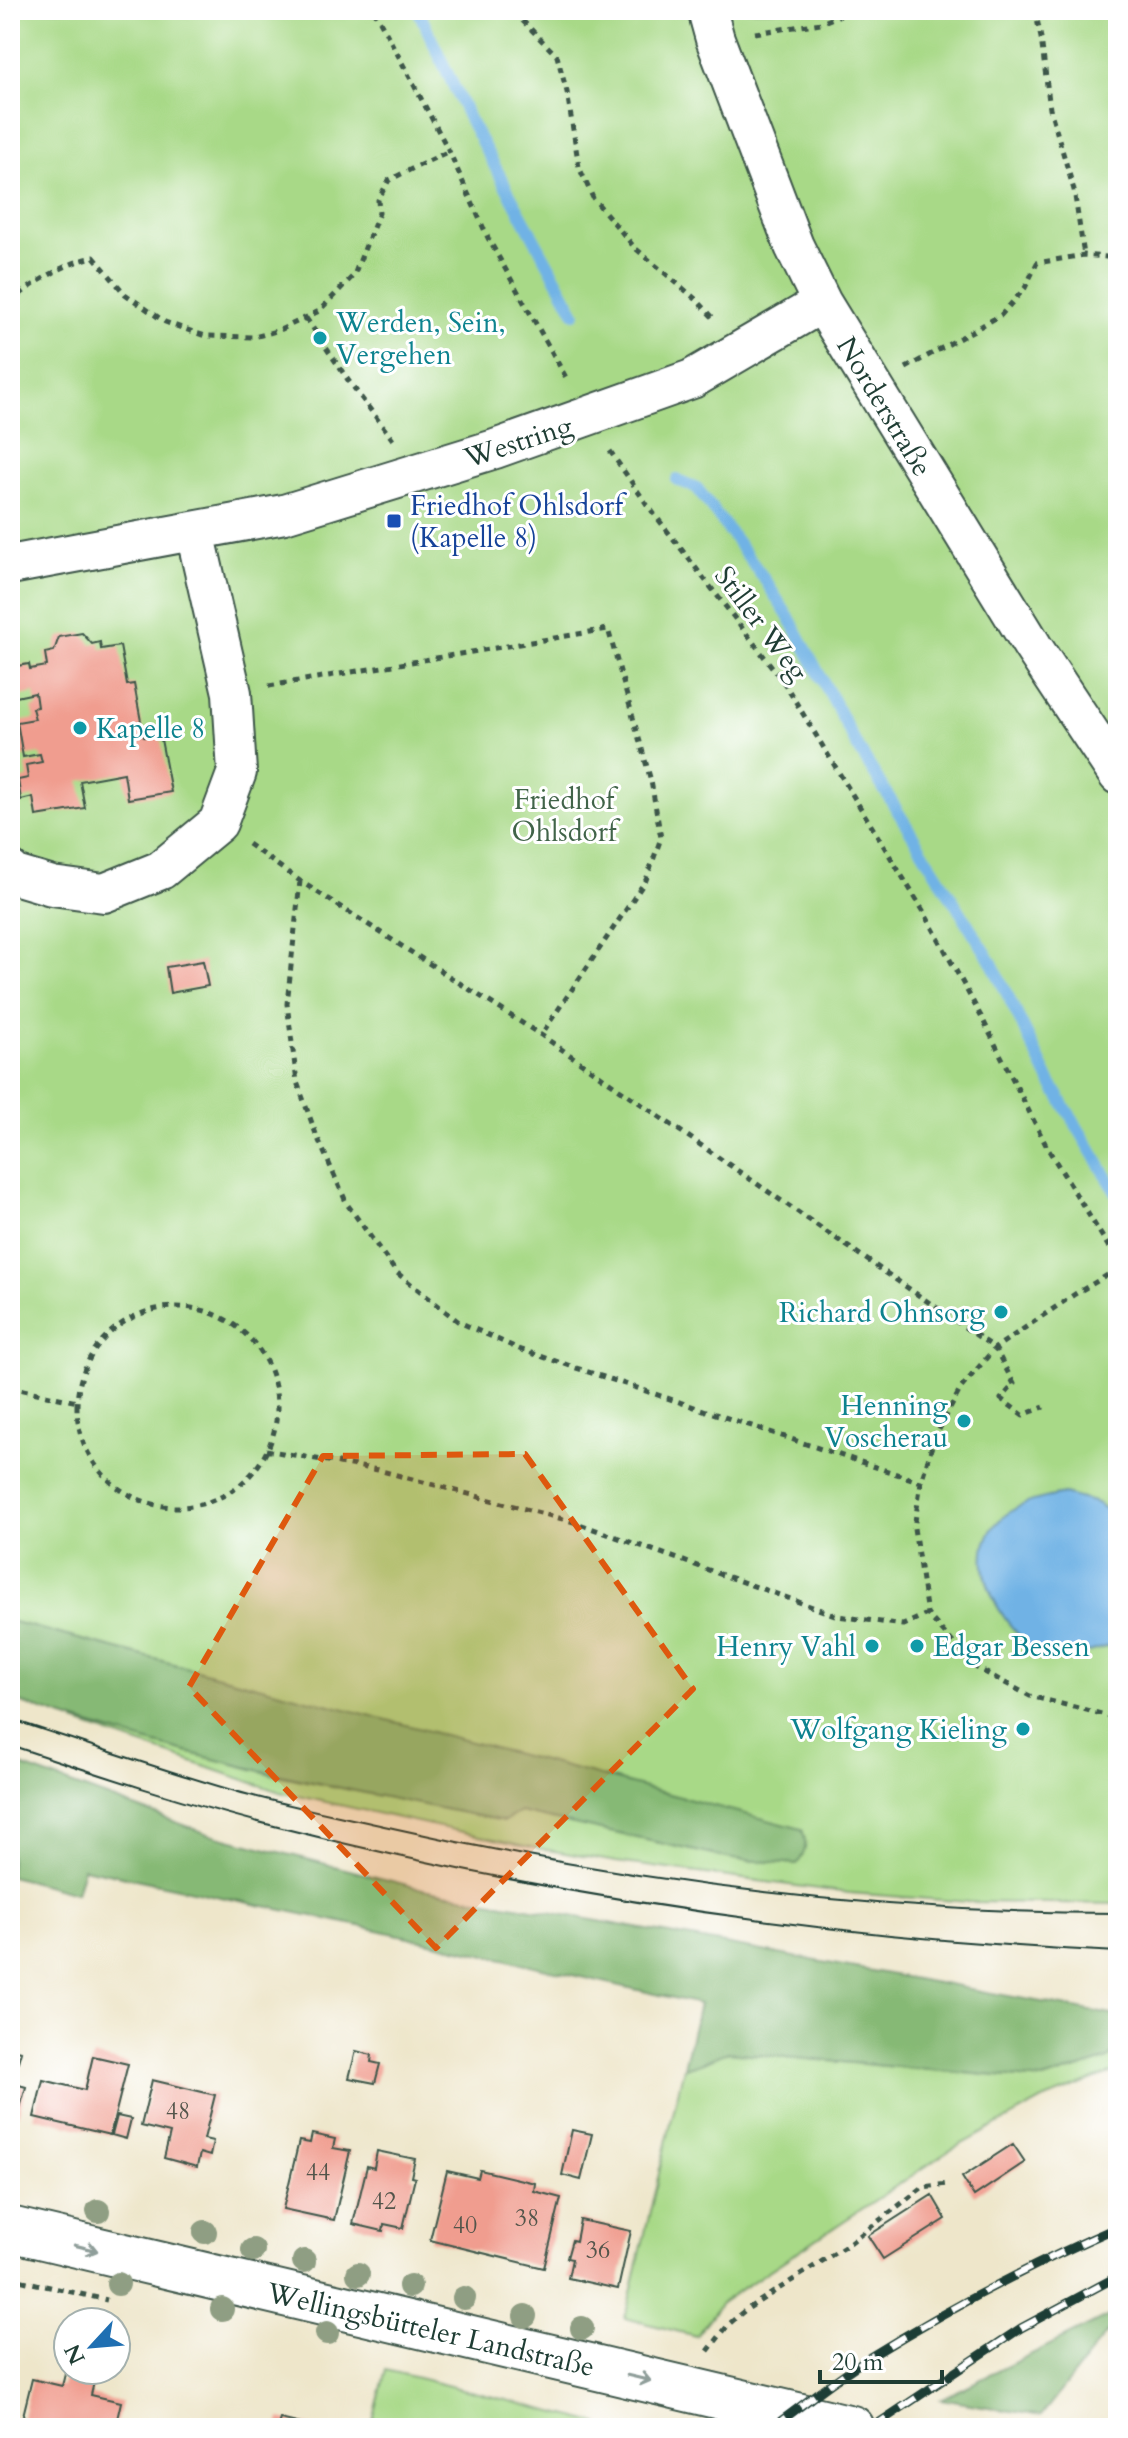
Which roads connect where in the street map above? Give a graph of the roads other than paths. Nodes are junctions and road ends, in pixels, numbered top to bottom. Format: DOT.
graph roads {
  1 [pos="711,25"];
  2 [pos="822,303"];
  3 [pos="195,532"];
  4 [pos="10,565"];
  5 [pos="1118,775"];
  6 [pos="10,870"];
  7 [pos="10,2229"];
  8 [pos="852,2428"];
  1 -- 2 [label="street, Norderstraße"];
  2 -- 3 [label="street, Westring"];
  2 -- 5 [label="street, Norderstraße"];
  3 -- 4 [label="street, Westring"];
  3 -- 6 [label="street"];
  7 -- 8 [label="main road, Wellingsbütteler Landstraße, one-way"];
}
